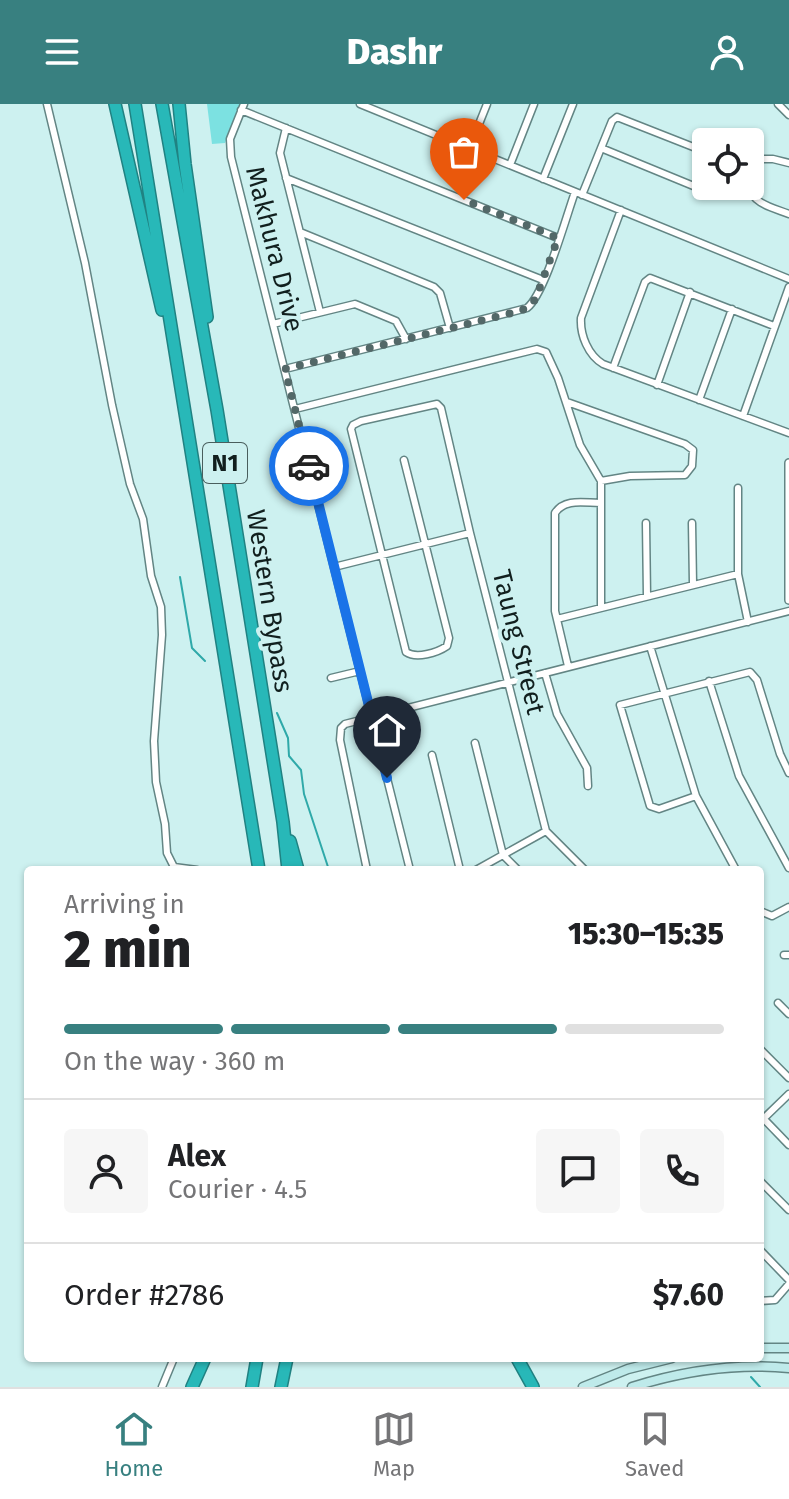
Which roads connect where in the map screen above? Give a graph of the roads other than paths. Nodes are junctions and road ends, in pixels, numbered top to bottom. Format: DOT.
graph roads {
  1 [pos="47,104"];
  2 [pos="107,104"];
  3 [pos="115,104"];
  4 [pos="135,104"];
  5 [pos="162,104"];
  6 [pos="179,104"];
  7 [pos="360,104"];
  8 [pos="487,104"];
  9 [pos="534,104"];
  10 [pos="573,104"];
  11 [pos="778,104"];
  12 [pos="243,107"];
  13 [pos="789,115"];
  14 [pos="286,128"];
  15 [pos="123,146"];
  16 [pos="692,146"];
  17 [pos="601,148"];
  18 [pos="469,149"];
  19 [pos="764,159"];
  20 [pos="789,163"];
  21 [pos="510,165"];
  22 [pos="286,178"];
  23 [pos="543,179"];
  24 [pos="692,185"];
  25 [pos="578,193"];
  26 [pos="758,200"];
  27 [pos="621,210"];
  28 [pos="789,214"];
  29 [pos="300,232"];
  30 [pos="558,238"];
  31 [pos="789,279"];
  32 [pos="543,280"];
  33 [pos="789,287"];
  34 [pos="690,292"];
  35 [pos="732,309"];
  36 [pos="320,312"];
  37 [pos="273,324"];
  38 [pos="774,326"];
  39 [pos="450,328"];
  40 [pos="406,339"];
  41 [pos="613,368"];
  42 [pos="285,369"];
  43 [pos="657,385"];
  44 [pos="699,400"];
  45 [pos="567,402"];
  46 [pos="184,409"];
  47 [pos="295,409"];
  48 [pos="217,410"];
  49 [pos="743,416"];
  50 [pos="789,433"];
  51 [pos="404,460"];
  52 [pos="789,463"];
  53 [pos="601,481"];
  54 [pos="738,488"];
  55 [pos="600,503"];
  56 [pos="646,523"];
  57 [pos="692,523"];
  58 [pos="470,533"];
  59 [pos="426,544"];
  60 [pos="381,554"];
  61 [pos="334,567"];
  62 [pos="738,574"];
  63 [pos="693,584"];
  64 [pos="647,596"];
  65 [pos="789,600"];
  66 [pos="601,607"];
  67 [pos="789,611"];
  68 [pos="557,619"];
  69 [pos="748,622"];
  70 [pos="650,646"];
  71 [pos="568,666"];
  72 [pos="360,671"];
  73 [pos="545,673"];
  74 [pos="331,678"];
  75 [pos="509,681"];
  76 [pos="709,681"];
  77 [pos="664,692"];
  78 [pos="372,716"];
  79 [pos="475,743"];
  80 [pos="432,755"];
  81 [pos="789,773"];
  82 [pos="588,786"];
  83 [pos="696,796"];
  84 [pos="283,822"];
  85 [pos="546,831"];
  86 [pos="503,855"];
  87 [pos="174,866"];
  88 [pos="258,866"];
  89 [pos="288,866"];
  90 [pos="297,866"];
  91 [pos="366,866"];
  92 [pos="409,866"];
  93 [pos="459,866"];
  94 [pos="483,866"];
  95 [pos="514,866"];
  96 [pos="581,866"];
  97 [pos="734,866"];
  98 [pos="789,868"];
  99 [pos="789,907"];
  100 [pos="764,913"];
  101 [pos="778,1003"];
  102 [pos="789,1014"];
  103 [pos="764,1053"];
  104 [pos="789,1078"];
  105 [pos="789,1094"];
  106 [pos="764,1116"];
  107 [pos="764,1122"];
  108 [pos="789,1145"];
  109 [pos="764,1185"];
  110 [pos="789,1210"];
  111 [pos="764,1254"];
  112 [pos="789,1282"];
  113 [pos="764,1301"];
  114 [pos="764,1348"];
  115 [pos="789,1348"];
  116 [pos="172,1362"];
  117 [pos="203,1362"];
  118 [pos="256,1362"];
  119 [pos="286,1362"];
  120 [pos="519,1362"];
  121 [pos="656,1362"];
  122 [pos="789,1368"];
  123 [pos="162,1387"];
  124 [pos="192,1387"];
  125 [pos="252,1387"];
  126 [pos="281,1387"];
  127 [pos="533,1387"];
  128 [pos="583,1387"];
  129 [pos="632,1387"];
  1 -- 87 [label="street"];
  2 -- 15 [label="highway"];
  3 -- 15 [label="highway"];
  4 -- 46 [label="highway, Western Bypass / N1"];
  5 -- 48 [label="highway, Western Bypass / N1"];
  6 -- 48 [label="highway"];
  7 -- 18 [label="street"];
  8 -- 18 [label="street"];
  9 -- 21 [label="street"];
  10 -- 23 [label="street"];
  11 -- 13 [label="street"];
  12 -- 14 [label="street"];
  12 -- 37 [label="street, Makhura Drive"];
  14 -- 22 [label="street"];
  14 -- 30 [label="street"];
  15 -- 46 [label="highway"];
  16 -- 17 [label="street"];
  17 -- 24 [label="street"];
  17 -- 25 [label="street"];
  18 -- 21 [label="street"];
  19 -- 20 [label="street"];
  21 -- 23 [label="street"];
  22 -- 29 [label="street"];
  22 -- 32 [label="street"];
  23 -- 25 [label="street"];
  25 -- 27 [label="street"];
  25 -- 30 [label="street"];
  26 -- 28 [label="street"];
  27 -- 31 [label="street"];
  27 -- 41 [label="street"];
  29 -- 36 [label="street"];
  29 -- 39 [label="street"];
  30 -- 32 [label="street"];
  32 -- 39 [label="street"];
  33 -- 38 [label="street"];
  34 -- 35 [label="street"];
  34 -- 41 [label="street"];
  34 -- 43 [label="street"];
  35 -- 38 [label="street"];
  35 -- 44 [label="street"];
  36 -- 37 [label="street"];
  36 -- 40 [label="street"];
  37 -- 42 [label="street, Makhura Drive"];
  38 -- 49 [label="street"];
  39 -- 40 [label="street"];
  40 -- 42 [label="street"];
  41 -- 43 [label="street"];
  42 -- 47 [label="street, Makhura Drive"];
  43 -- 44 [label="street"];
  44 -- 49 [label="street"];
  45 -- 47 [label="street"];
  45 -- 53 [label="street"];
  45 -- 53 [label="street"];
  46 -- 88 [label="highway, Western Bypass / N1"];
  47 -- 61 [label="street, Makhura Drive"];
  48 -- 84 [label="highway, Western Bypass / N1"];
  49 -- 50 [label="street"];
  51 -- 59 [label="street"];
  52 -- 65 [label="street"];
  53 -- 55 [label="street"];
  54 -- 62 [label="street"];
  55 -- 66 [label="street"];
  55 -- 68 [label="street"];
  56 -- 64 [label="street"];
  57 -- 63 [label="street"];
  58 -- 59 [label="street"];
  58 -- 60 [label="street, Taung Street"];
  58 -- 75 [label="street, Taung Street"];
  59 -- 60 [label="street"];
  59 -- 60 [label="street"];
  60 -- 61 [label="street"];
  61 -- 72 [label="street, Makhura Drive"];
  62 -- 63 [label="street"];
  62 -- 69 [label="street"];
  63 -- 64 [label="street"];
  64 -- 66 [label="street"];
  66 -- 68 [label="street"];
  67 -- 69 [label="street"];
  68 -- 71 [label="street"];
  69 -- 70 [label="street"];
  70 -- 71 [label="street"];
  70 -- 77 [label="street"];
  71 -- 73 [label="street"];
  72 -- 74 [label="street"];
  72 -- 78 [label="street, Makhura Drive"];
  73 -- 75 [label="street"];
  73 -- 82 [label="street"];
  75 -- 78 [label="street"];
  75 -- 85 [label="street, Taung Street"];
  76 -- 77 [label="street"];
  76 -- 81 [label="street"];
  76 -- 98 [label="street"];
  77 -- 83 [label="street"];
  77 -- 83 [label="street"];
  78 -- 91 [label="street"];
  78 -- 92 [label="street, Makhura Drive"];
  79 -- 86 [label="street"];
  80 -- 93 [label="street"];
  83 -- 97 [label="street"];
  84 -- 89 [label="highway, Western Bypass / N1"];
  84 -- 90 [label="highway"];
  85 -- 86 [label="street"];
  85 -- 96 [label="street"];
  86 -- 94 [label="street"];
  86 -- 95 [label="street"];
  99 -- 100 [label="street"];
  101 -- 102 [label="street"];
  103 -- 104 [label="street"];
  105 -- 106 [label="street"];
  107 -- 108 [label="street"];
  109 -- 110 [label="street"];
  111 -- 112 [label="street"];
  112 -- 113 [label="street"];
  114 -- 115 [label="main road"];
  116 -- 123 [label="street"];
  117 -- 124 [label="highway"];
  118 -- 125 [label="highway"];
  119 -- 126 [label="highway"];
  120 -- 127 [label="highway"];
  121 -- 128 [label="main road"];
  122 -- 129 [label="main road"];
}
